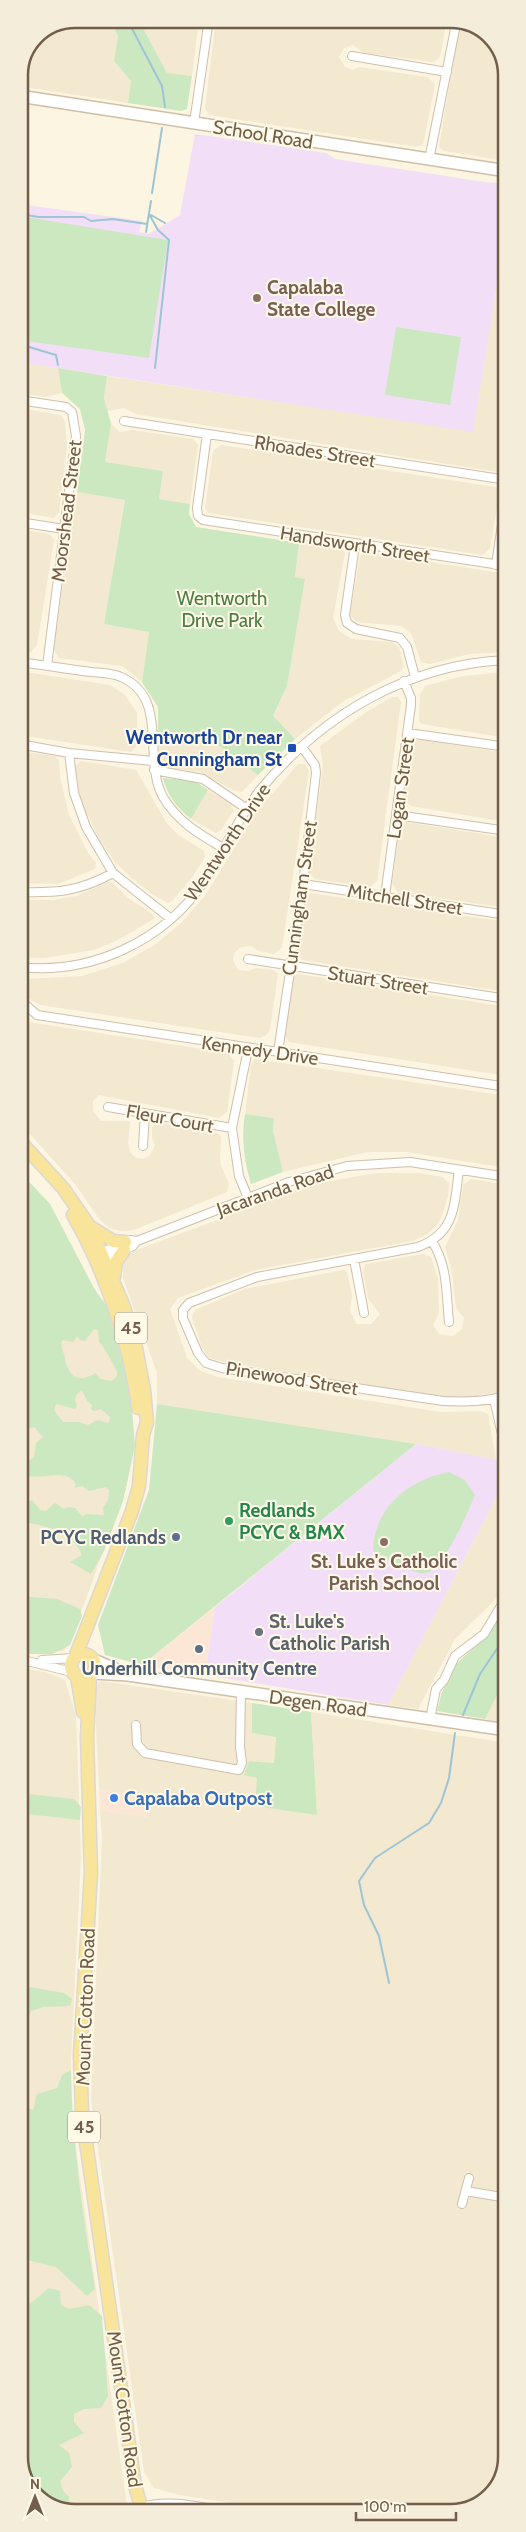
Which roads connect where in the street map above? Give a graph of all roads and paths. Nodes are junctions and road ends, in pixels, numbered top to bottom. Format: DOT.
graph roads {
  1 [pos="208,28"];
  2 [pos="455,28"];
  3 [pos="352,56"];
  4 [pos="447,72"];
  5 [pos="28,97"];
  6 [pos="194,124"];
  7 [pos="430,160"];
  8 [pos="498,170"];
  9 [pos="28,401"];
  10 [pos="124,421"];
  11 [pos="207,434"];
  12 [pos="498,479"];
  13 [pos="28,523"];
  14 [pos="64,529"];
  15 [pos="355,545"];
  16 [pos="498,551"];
  17 [pos="496,565"];
  18 [pos="498,661"];
  19 [pos="28,663"];
  20 [pos="47,666"];
  21 [pos="415,677"];
  22 [pos="404,681"];
  23 [pos="408,733"];
  24 [pos="28,746"];
  25 [pos="498,746"];
  26 [pos="302,747"];
  27 [pos="70,753"];
  28 [pos="152,761"];
  29 [pos="154,770"];
  30 [pos="248,808"];
  31 [pos="397,815"];
  32 [pos="498,830"];
  33 [pos="223,848"];
  34 [pos="113,873"];
  35 [pos="303,884"];
  36 [pos="28,892"];
  37 [pos="385,896"];
  38 [pos="498,914"];
  39 [pos="171,919"];
  40 [pos="248,959"];
  41 [pos="289,966"];
  42 [pos="28,967"];
  43 [pos="498,998"];
  44 [pos="28,1007"];
  45 [pos="248,1049"];
  46 [pos="278,1052"];
  47 [pos="498,1086"];
  48 [pos="108,1107"];
  49 [pos="145,1114"];
  50 [pos="232,1128"];
  51 [pos="142,1146"];
  52 [pos="28,1150"];
  53 [pos="28,1161"];
  54 [pos="460,1170"];
  55 [pos="498,1176"];
  56 [pos="248,1198"];
  57 [pos="90,1227"];
  58 [pos="432,1241"];
  59 [pos="129,1244"];
  60 [pos="99,1257"];
  61 [pos="354,1259"];
  62 [pos="114,1279"];
  63 [pos="364,1313"];
  64 [pos="449,1322"];
  65 [pos="498,1398"];
  66 [pos="494,1399"];
  67 [pos="498,1417"];
  68 [pos="143,1435"];
  69 [pos="498,1611"];
  70 [pos="88,1624"];
  71 [pos="74,1657"];
  72 [pos="92,1657"];
  73 [pos="28,1660"];
  74 [pos="35,1661"];
  75 [pos="83,1674"];
  76 [pos="128,1674"];
  77 [pos="241,1691"];
  78 [pos="430,1719"];
  79 [pos="136,1725"];
  80 [pos="498,1729"];
  81 [pos="469,2178"];
  82 [pos="466,2191"];
  83 [pos="498,2196"];
  84 [pos="462,2204"];
  85 [pos="140,2504"];
  86 [pos="152,2504"];
  87 [pos="180,2504"];
  1 -- 6 [label="street"];
  2 -- 4 [label="street"];
  3 -- 4 [label="street"];
  4 -- 7 [label="street"];
  5 -- 6 [label="street, School Road"];
  6 -- 7 [label="street, School Road"];
  7 -- 8 [label="street, School Road"];
  9 -- 14 [label="street, Moorshead Street"];
  10 -- 11 [label="street, Rhoades Street"];
  11 -- 12 [label="street, Rhoades Street"];
  11 -- 15 [label="street, Handsworth Street"];
  13 -- 14 [label="street"];
  14 -- 20 [label="street, Moorshead Street"];
  15 -- 17 [label="street, Handsworth Street"];
  15 -- 21 [label="street"];
  16 -- 17 [label="street"];
  18 -- 21 [label="street, Wentworth Drive"];
  19 -- 20 [label="street"];
  20 -- 28 [label="street"];
  21 -- 22 [label="street, Wentworth Drive"];
  22 -- 23 [label="street, Logan Street"];
  22 -- 26 [label="street, Wentworth Drive"];
  23 -- 25 [label="street"];
  23 -- 31 [label="street, Logan Street"];
  24 -- 27 [label="street"];
  26 -- 30 [label="street, Wentworth Drive"];
  26 -- 35 [label="street, Cunningham Street"];
  27 -- 28 [label="street"];
  27 -- 34 [label="street"];
  28 -- 29 [label="street"];
  29 -- 30 [label="street"];
  29 -- 33 [label="street"];
  30 -- 33 [label="street, Wentworth Drive"];
  31 -- 32 [label="street"];
  31 -- 37 [label="street, Logan Street"];
  33 -- 39 [label="street, Wentworth Drive"];
  34 -- 36 [label="street"];
  34 -- 39 [label="street"];
  35 -- 37 [label="street, Mitchell Street"];
  35 -- 41 [label="street, Cunningham Street"];
  37 -- 38 [label="street, Mitchell Street"];
  39 -- 42 [label="street, Wentworth Drive"];
  40 -- 41 [label="street, Stuart Street"];
  41 -- 43 [label="street, Stuart Street"];
  41 -- 46 [label="street, Cunningham Street"];
  44 -- 45 [label="street, Kennedy Drive"];
  45 -- 46 [label="street, Kennedy Drive"];
  45 -- 50 [label="street"];
  46 -- 47 [label="street, Kennedy Drive"];
  48 -- 49 [label="street, Fleur Court"];
  49 -- 50 [label="street, Fleur Court"];
  49 -- 51 [label="street"];
  50 -- 56 [label="street"];
  52 -- 57 [label="main road, 45"];
  53 -- 60 [label="main road, 45"];
  54 -- 55 [label="street, Jacaranda Road"];
  54 -- 56 [label="street, Jacaranda Road"];
  54 -- 58 [label="street"];
  56 -- 59 [label="street, Jacaranda Road"];
  57 -- 59 [label="main road"];
  57 -- 60 [label="main road, 45"];
  58 -- 61 [label="street, Pinewood Street"];
  58 -- 64 [label="street"];
  59 -- 60 [label="street, Jacaranda Road"];
  59 -- 62 [label="main road"];
  60 -- 62 [label="main road, 45"];
  60 -- 68 [label="main road, 45"];
  61 -- 63 [label="street"];
  61 -- 66 [label="street, Pinewood Street"];
  62 -- 68 [label="main road, 45"];
  65 -- 66 [label="street, Pinewood Street"];
  66 -- 67 [label="street"];
  68 -- 70 [label="main road, 45"];
  69 -- 78 [label="street"];
  70 -- 71 [label="main road, 45"];
  70 -- 72 [label="main road, 45"];
  71 -- 72 [label="main road"];
  71 -- 74 [label="street, Degen Road"];
  71 -- 75 [label="main road, 45"];
  72 -- 75 [label="main road, 45"];
  72 -- 76 [label="street, Degen Road"];
  73 -- 74 [label="street, Degen Road"];
  74 -- 75 [label="street, Degen Road"];
  75 -- 76 [label="street, Degen Road"];
  75 -- 85 [label="main road, Mount Cotton Road / 45"];
  76 -- 77 [label="street, Degen Road"];
  77 -- 78 [label="street, Degen Road"];
  77 -- 79 [label="street"];
  78 -- 80 [label="street, Degen Road"];
  81 -- 82 [label="street"];
  82 -- 83 [label="street"];
  82 -- 84 [label="street"];
  86 -- 87 [label="street"];
}
